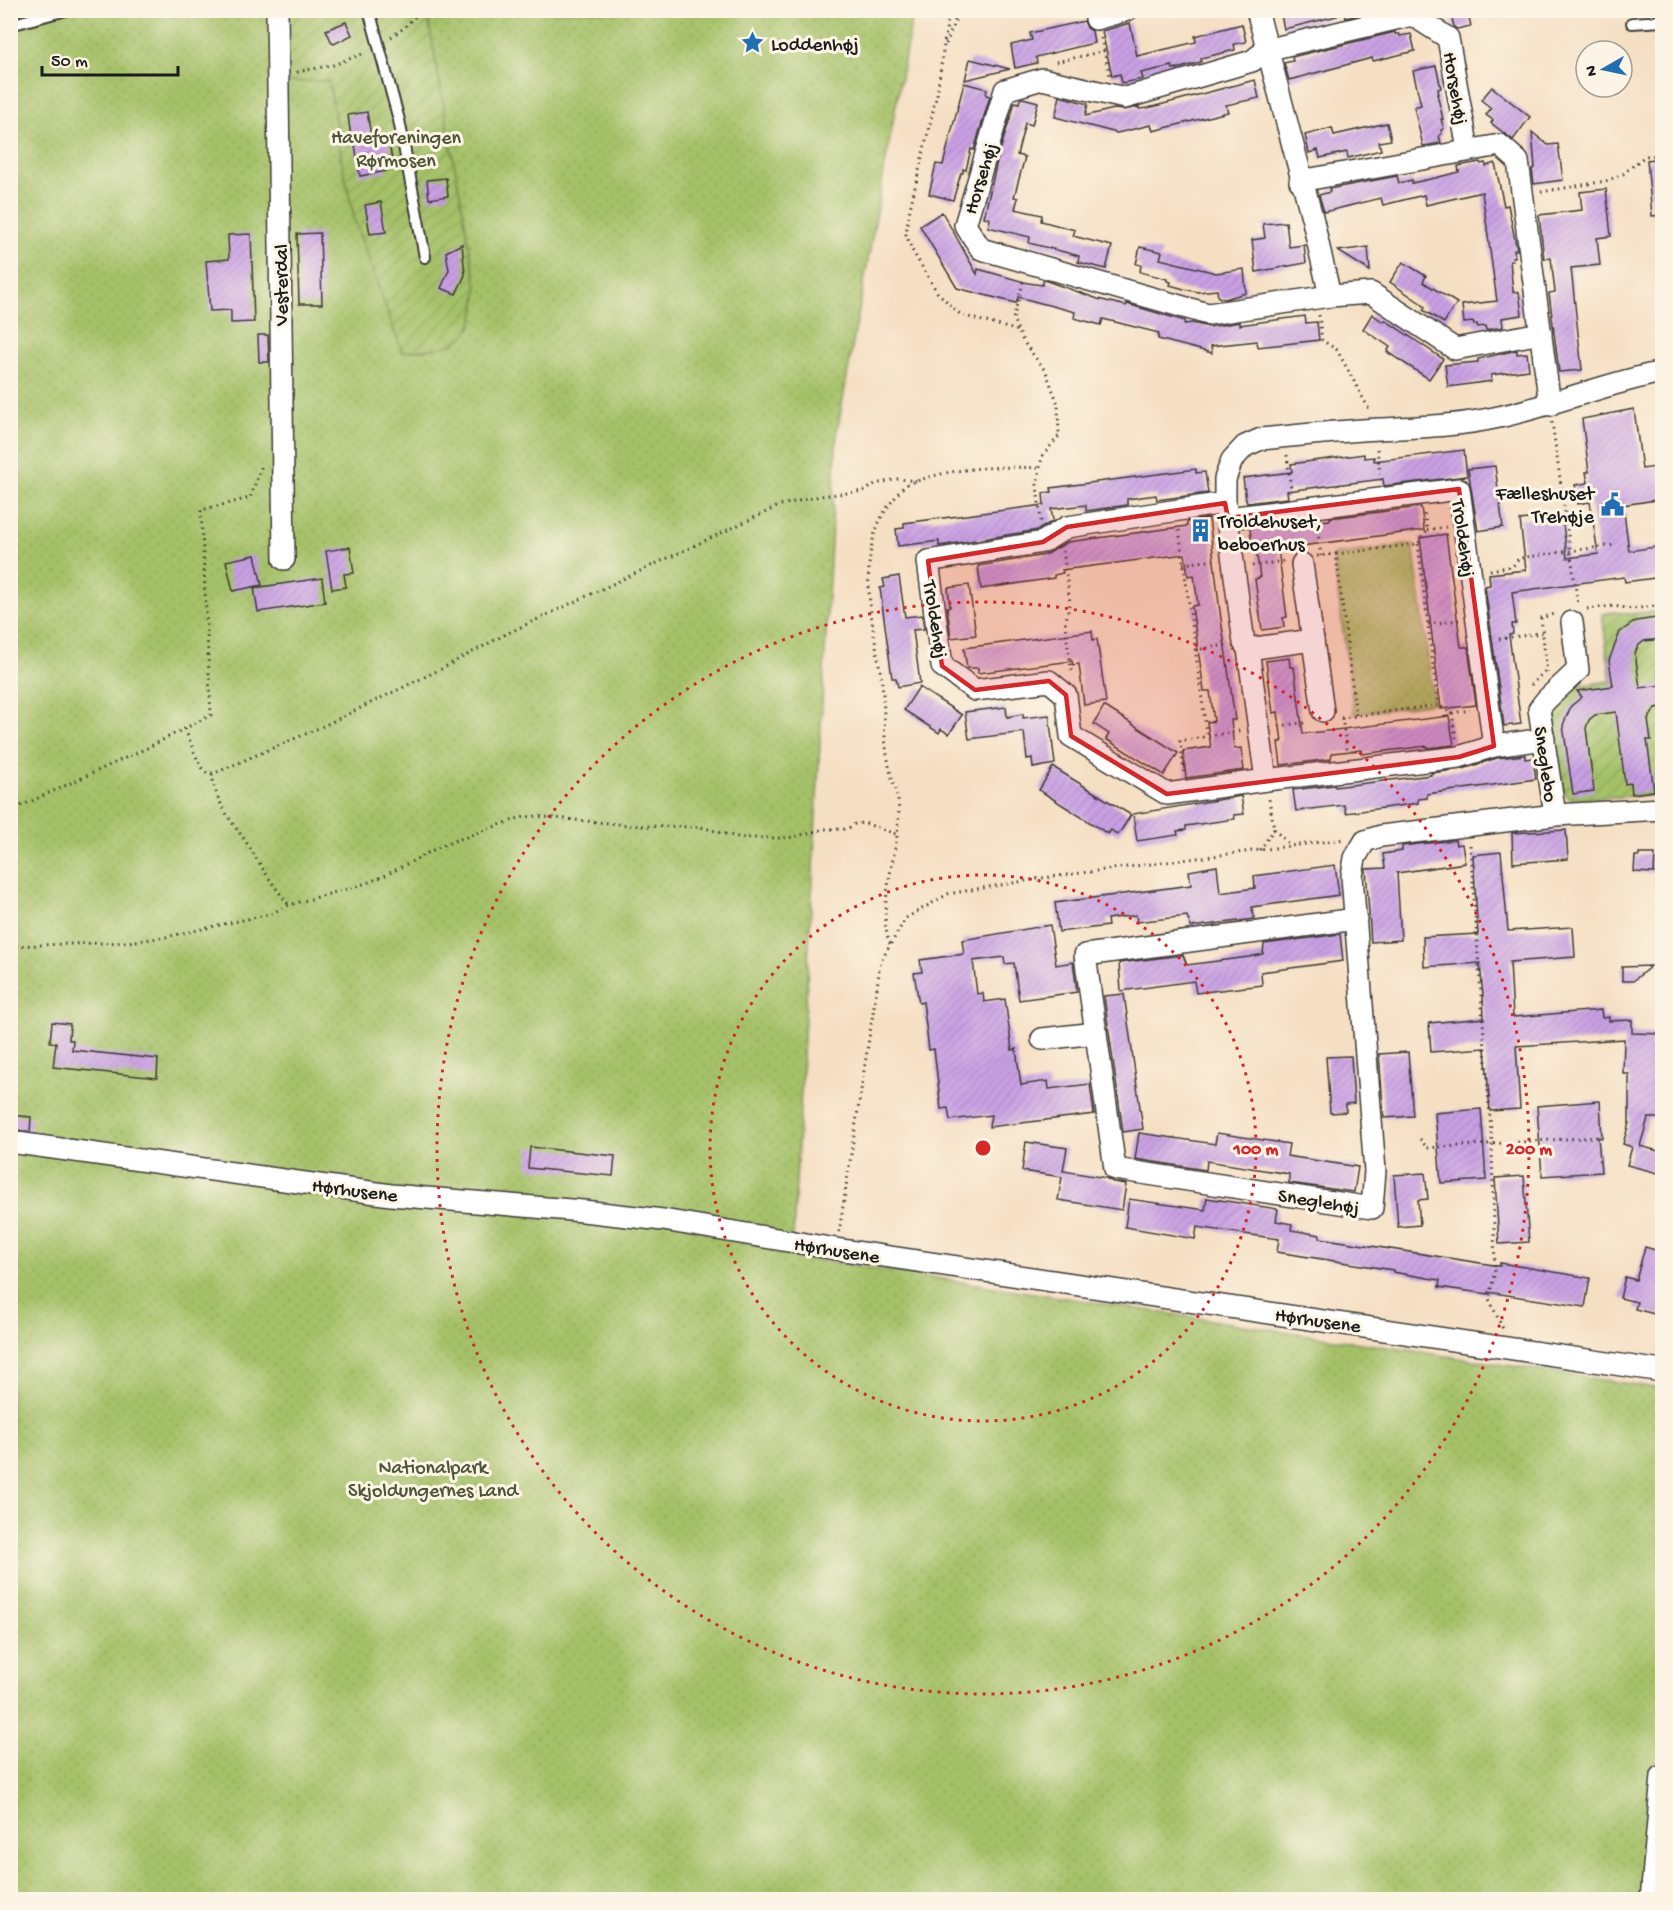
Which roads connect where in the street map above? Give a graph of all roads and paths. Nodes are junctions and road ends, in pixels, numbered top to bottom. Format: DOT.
graph roads {
  1 [pos="66,10"];
  2 [pos="277,10"];
  3 [pos="369,10"];
  4 [pos="421,10"];
  5 [pos="949,10"];
  6 [pos="959,10"];
  7 [pos="1126,10"];
  8 [pos="1257,10"];
  9 [pos="1096,19"];
  10 [pos="1662,21"];
  11 [pos="1632,23"];
  12 [pos="10,25"];
  13 [pos="379,46"];
  14 [pos="1266,50"];
  15 [pos="943,51"];
  16 [pos="1104,51"];
  17 [pos="279,75"];
  18 [pos="1045,80"];
  19 [pos="1114,95"];
  20 [pos="1468,150"];
  21 [pos="1662,155"];
  22 [pos="1300,180"];
  23 [pos="1522,195"];
  24 [pos="425,257"];
  25 [pos="1028,263"];
  26 [pos="1323,297"];
  27 [pos="1019,331"];
  28 [pos="1541,333"];
  29 [pos="1662,372"];
  30 [pos="1550,405"];
  31 [pos="1378,429"];
  32 [pos="1284,437"];
  33 [pos="264,459"];
  34 [pos="1040,468"];
  35 [pos="919,481"];
  36 [pos="1383,499"];
  37 [pos="1304,509"];
  38 [pos="1176,510"];
  39 [pos="1227,510"];
  40 [pos="1427,530"];
  41 [pos="1052,536"];
  42 [pos="1418,544"];
  43 [pos="1614,546"];
  44 [pos="1570,552"];
  45 [pos="1336,554"];
  46 [pos="1233,558"];
  47 [pos="284,559"];
  48 [pos="1312,560"];
  49 [pos="1183,564"];
  50 [pos="1470,574"];
  51 [pos="1575,616"];
  52 [pos="1476,617"];
  53 [pos="1428,624"];
  54 [pos="1542,633"];
  55 [pos="1313,640"];
  56 [pos="1480,642"];
  57 [pos="1246,646"];
  58 [pos="1195,650"];
  59 [pos="1066,695"];
  60 [pos="1438,705"];
  61 [pos="1489,708"];
  62 [pos="1452,712"];
  63 [pos="1328,717"];
  64 [pos="185,729"];
  65 [pos="1258,729"];
  66 [pos="1207,736"];
  67 [pos="1544,739"];
  68 [pos="1494,746"];
  69 [pos="1459,757"];
  70 [pos="1349,770"];
  71 [pos="212,773"];
  72 [pos="1266,780"];
  73 [pos="1187,791"];
  74 [pos="1662,809"];
  75 [pos="10,811"];
  76 [pos="1555,815"];
  77 [pos="1469,825"];
  78 [pos="1274,829"];
  79 [pos="896,834"];
  80 [pos="1365,841"];
  81 [pos="1290,845"];
  82 [pos="1260,850"];
  83 [pos="289,905"];
  84 [pos="1356,920"];
  85 [pos="891,945"];
  86 [pos="10,946"];
  87 [pos="1096,1033"];
  88 [pos="1042,1039"];
  89 [pos="1597,1137"];
  90 [pos="1420,1139"];
  91 [pos="10,1142"];
  92 [pos="1492,1144"];
  93 [pos="836,1249"];
  94 [pos="1511,1347"];
  95 [pos="1662,1371"];
  96 [pos="1662,1776"];
  97 [pos="1652,1899"];
  1 -- 12 [label="lane"];
  2 -- 17 [label="street, Vesterdal"];
  3 -- 13 [label="lane"];
  4 -- 13 [label="path"];
  5 -- 15 [label="path"];
  6 -- 15 [label="path"];
  7 -- 9 [label="street"];
  8 -- 14 [label="street"];
  9 -- 16 [label="path"];
  10 -- 11 [label="lane"];
  13 -- 17 [label="path"];
  13 -- 24 [label="lane"];
  14 -- 19 [label="street, Horsehøj"];
  14 -- 20 [label="street, Horsehøj"];
  14 -- 22 [label="street"];
  15 -- 27 [label="path"];
  16 -- 18 [label="path"];
  16 -- 19 [label="path"];
  17 -- 47 [label="street, Vesterdal"];
  18 -- 19 [label="street, Horsehøj"];
  18 -- 25 [label="street, Horsehøj"];
  20 -- 22 [label="street, Horsehøj"];
  20 -- 23 [label="street, Horsehøj"];
  21 -- 23 [label="path"];
  22 -- 26 [label="street"];
  23 -- 28 [label="street, Horsehøj"];
  25 -- 26 [label="street, Horsehøj"];
  25 -- 27 [label="path"];
  26 -- 28 [label="street, Horsehøj"];
  26 -- 31 [label="path"];
  27 -- 34 [label="path"];
  28 -- 30 [label="street, Horsehøj"];
  29 -- 30 [label="street"];
  30 -- 31 [label="street"];
  30 -- 44 [label="path"];
  31 -- 32 [label="street"];
  31 -- 36 [label="path"];
  32 -- 37 [label="path"];
  32 -- 39 [label="street"];
  33 -- 64 [label="path"];
  34 -- 35 [label="path"];
  34 -- 41 [label="path"];
  35 -- 71 [label="path"];
  35 -- 79 [label="path"];
  36 -- 37 [label="street, Troldehøj"];
  36 -- 50 [label="street, Troldehøj"];
  37 -- 39 [label="street, Troldehøj"];
  37 -- 48 [label="path"];
  38 -- 39 [label="street, Troldehøj"];
  38 -- 41 [label="street, Troldehøj"];
  38 -- 49 [label="path"];
  39 -- 46 [label="street"];
  40 -- 42 [label="path"];
  41 -- 59 [label="path"];
  41 -- 59 [label="street, Troldehøj"];
  42 -- 45 [label="path"];
  42 -- 53 [label="path"];
  43 -- 44 [label="path"];
  44 -- 50 [label="path"];
  44 -- 51 [label="path"];
  46 -- 49 [label="path"];
  46 -- 57 [label="street"];
  48 -- 55 [label="street"];
  49 -- 58 [label="path"];
  50 -- 52 [label="street, Troldehøj"];
  51 -- 67 [label="street, Sneglebo"];
  52 -- 53 [label="path"];
  52 -- 56 [label="street, Troldehøj"];
  53 -- 60 [label="path"];
  54 -- 56 [label="path"];
  55 -- 57 [label="street"];
  55 -- 63 [label="street"];
  56 -- 61 [label="street, Troldehøj"];
  57 -- 58 [label="path"];
  57 -- 65 [label="street"];
  58 -- 66 [label="path"];
  59 -- 73 [label="street"];
  60 -- 62 [label="path"];
  60 -- 63 [label="path"];
  61 -- 62 [label="path"];
  61 -- 68 [label="street, Troldehøj"];
  62 -- 69 [label="path"];
  63 -- 65 [label="path"];
  63 -- 70 [label="path"];
  64 -- 71 [label="path"];
  64 -- 75 [label="path"];
  65 -- 66 [label="path"];
  65 -- 72 [label="street"];
  66 -- 73 [label="path"];
  67 -- 68 [label="street"];
  67 -- 76 [label="street, Sneglebo"];
  68 -- 69 [label="street"];
  69 -- 70 [label="street"];
  70 -- 72 [label="street"];
  71 -- 83 [label="path"];
  72 -- 73 [label="street"];
  72 -- 78 [label="path"];
  74 -- 76 [label="street"];
  76 -- 77 [label="street"];
  77 -- 80 [label="street"];
  77 -- 92 [label="path"];
  78 -- 81 [label="path"];
  78 -- 82 [label="path"];
  79 -- 83 [label="path"];
  79 -- 85 [label="path"];
  80 -- 81 [label="path"];
  80 -- 84 [label="street, Sneglehøj"];
  81 -- 82 [label="path"];
  82 -- 85 [label="path"];
  83 -- 86 [label="path"];
  84 -- 87 [label="street, Sneglehøj"];
  84 -- 87 [label="street, Sneglehøj"];
  85 -- 93 [label="path"];
  87 -- 88 [label="street"];
  89 -- 92 [label="path"];
  90 -- 92 [label="path"];
  91 -- 93 [label="street, Hørhusene"];
  92 -- 94 [label="path"];
  93 -- 94 [label="street, Hørhusene"];
  94 -- 95 [label="street, Hørhusene"];
  96 -- 97 [label="street"];
}
